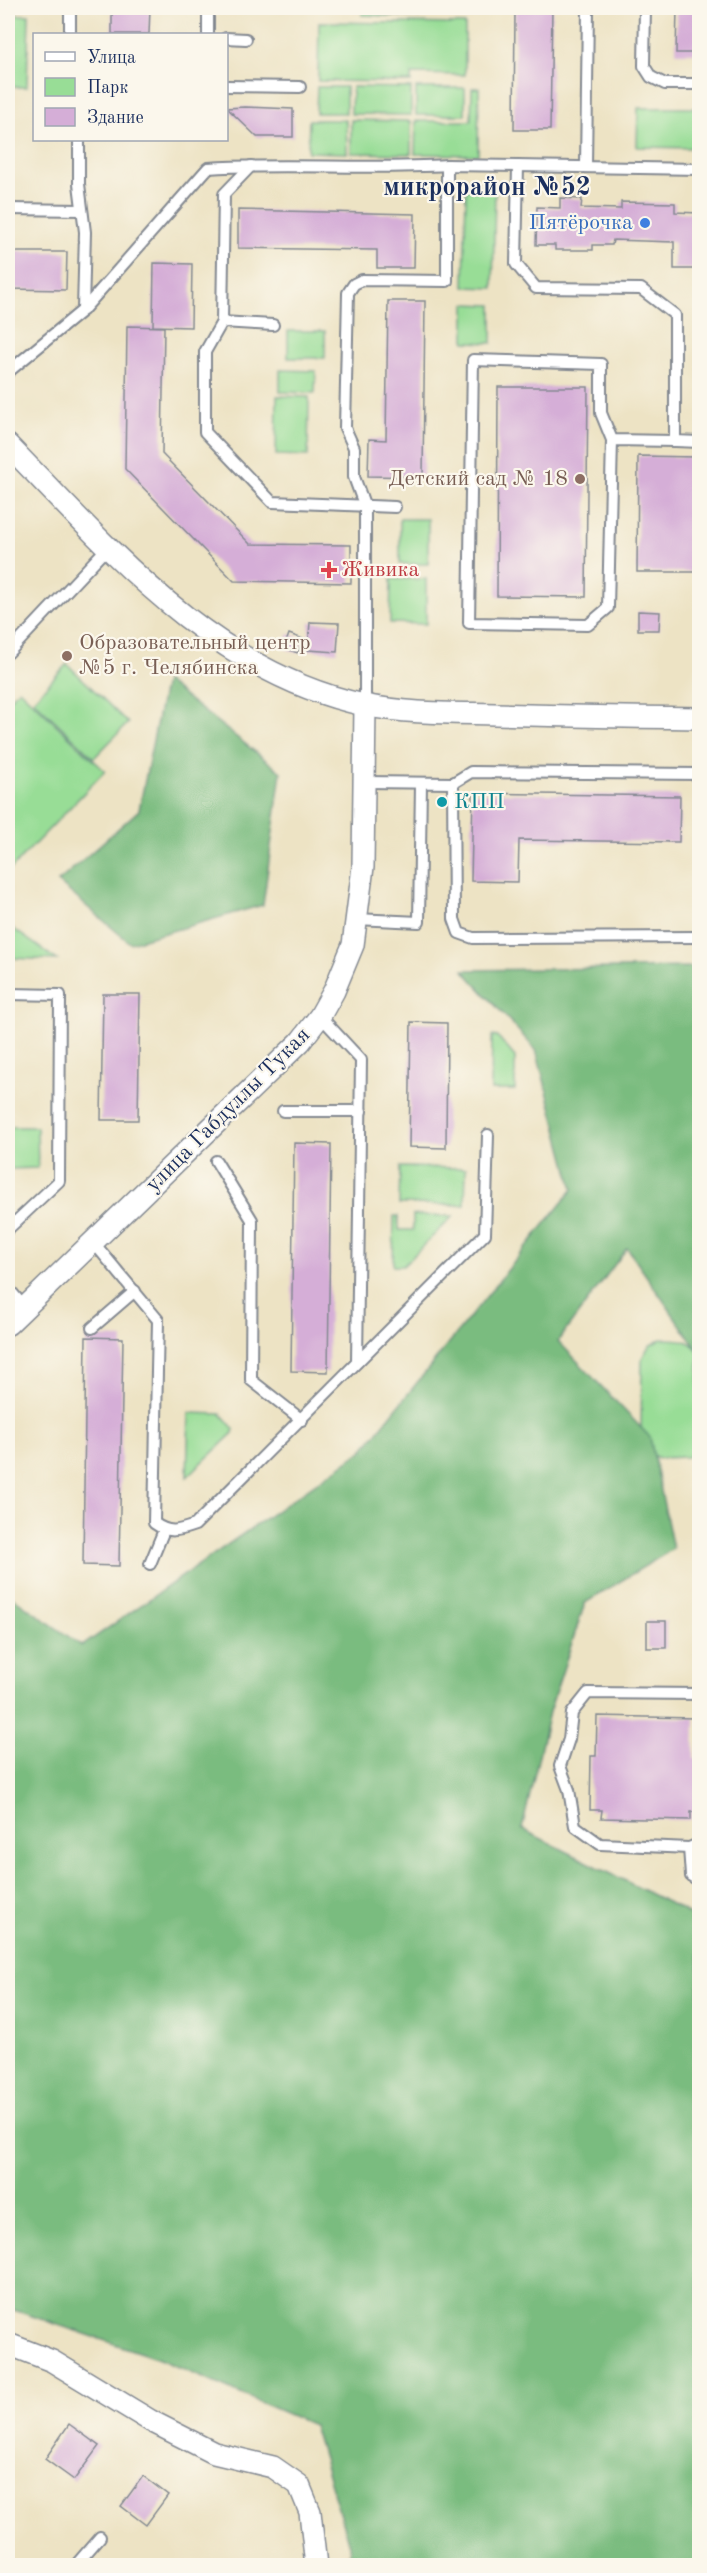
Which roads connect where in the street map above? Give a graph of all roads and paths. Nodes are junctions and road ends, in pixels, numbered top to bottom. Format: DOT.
graph roads {
  1 [pos="70,8"];
  2 [pos="208,8"];
  3 [pos="588,8"];
  4 [pos="645,8"];
  5 [pos="70,33"];
  6 [pos="208,33"];
  7 [pos="228,38"];
  8 [pos="246,39"];
  9 [pos="699,84"];
  10 [pos="228,86"];
  11 [pos="300,87"];
  12 [pos="79,141"];
  13 [pos="251,165"];
  14 [pos="447,165"];
  15 [pos="518,166"];
  16 [pos="586,167"];
  17 [pos="699,169"];
  18 [pos="8,209"];
  19 [pos="82,210"];
  20 [pos="83,310"];
  21 [pos="222,322"];
  22 [pos="273,325"];
  23 [pos="8,372"];
  24 [pos="612,440"];
  25 [pos="675,441"];
  26 [pos="699,442"];
  27 [pos="8,445"];
  28 [pos="365,507"];
  29 [pos="395,507"];
  30 [pos="107,548"];
  31 [pos="8,653"];
  32 [pos="365,705"];
  33 [pos="699,718"];
  34 [pos="699,774"];
  35 [pos="365,782"];
  36 [pos="421,783"];
  37 [pos="453,783"];
  38 [pos="356,919"];
  39 [pos="699,937"];
  40 [pos="8,994"];
  41 [pos="320,1016"];
  42 [pos="283,1111"];
  43 [pos="361,1111"];
  44 [pos="488,1135"];
  45 [pos="216,1161"];
  46 [pos="8,1229"];
  47 [pos="94,1242"];
  48 [pos="8,1288"];
  49 [pos="135,1291"];
  50 [pos="25,1308"];
  51 [pos="8,1324"];
  52 [pos="92,1328"];
  53 [pos="357,1362"];
  54 [pos="302,1420"];
  55 [pos="164,1530"];
  56 [pos="150,1564"];
  57 [pos="699,1694"];
  58 [pos="699,1843"];
  59 [pos="689,1848"];
  60 [pos="699,1881"];
  61 [pos="8,2344"];
  62 [pos="100,2537"];
  63 [pos="75,2565"];
  64 [pos="316,2565"];
  1 -- 5 [label="lane"];
  2 -- 6 [label="lane"];
  3 -- 16 [label="lane"];
  4 -- 9 [label="lane"];
  7 -- 8 [label="lane"];
  10 -- 11 [label="lane"];
  12 -- 19 [label="lane"];
  13 -- 14 [label="lane"];
  13 -- 20 [label="lane"];
  13 -- 21 [label="lane"];
  14 -- 15 [label="lane"];
  14 -- 28 [label="lane"];
  15 -- 16 [label="lane"];
  15 -- 25 [label="lane"];
  16 -- 17 [label="lane"];
  18 -- 19 [label="lane"];
  19 -- 20 [label="lane"];
  20 -- 23 [label="lane"];
  21 -- 22 [label="lane"];
  21 -- 28 [label="lane"];
  24 -- 24 [label="lane"];
  24 -- 25 [label="lane"];
  25 -- 26 [label="lane"];
  27 -- 30 [label="street"];
  28 -- 29 [label="lane"];
  28 -- 32 [label="lane"];
  30 -- 31 [label="lane"];
  30 -- 32 [label="street"];
  32 -- 33 [label="street"];
  32 -- 35 [label="street, улица Габдуллы Тукая"];
  34 -- 37 [label="lane"];
  35 -- 36 [label="lane"];
  35 -- 38 [label="street, улица Габдуллы Тукая"];
  36 -- 37 [label="lane"];
  36 -- 38 [label="lane"];
  37 -- 39 [label="lane"];
  38 -- 41 [label="street, улица Габдуллы Тукая"];
  40 -- 46 [label="lane"];
  41 -- 43 [label="lane"];
  41 -- 47 [label="street, улица Габдуллы Тукая"];
  42 -- 43 [label="lane"];
  43 -- 53 [label="lane"];
  44 -- 53 [label="lane"];
  45 -- 54 [label="lane"];
  47 -- 49 [label="lane"];
  47 -- 50 [label="street, улица Габдуллы Тукая"];
  48 -- 50 [label="lane"];
  49 -- 52 [label="lane"];
  49 -- 55 [label="lane"];
  50 -- 51 [label="street, улица Габдуллы Тукая"];
  53 -- 54 [label="lane"];
  54 -- 55 [label="lane"];
  55 -- 56 [label="lane"];
  57 -- 59 [label="lane"];
  58 -- 59 [label="lane"];
  59 -- 60 [label="lane"];
  61 -- 64 [label="street"];
  62 -- 63 [label="lane"];
}
